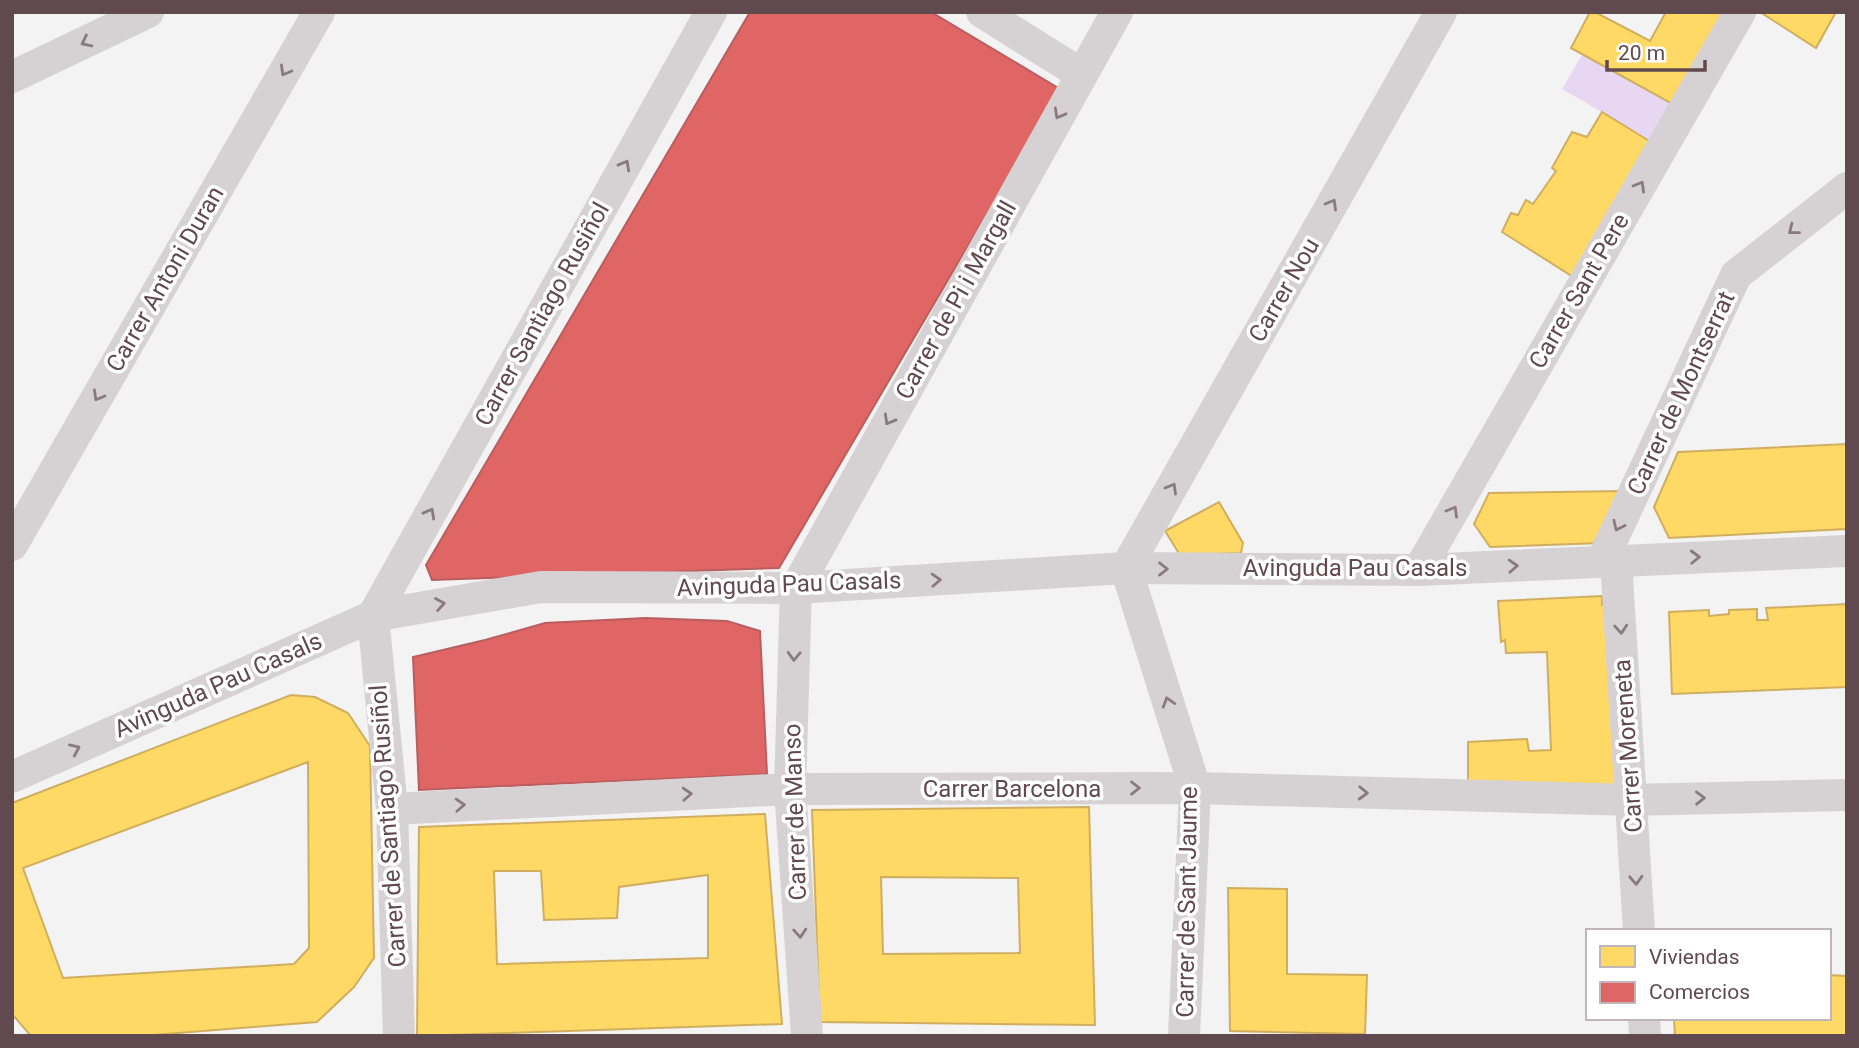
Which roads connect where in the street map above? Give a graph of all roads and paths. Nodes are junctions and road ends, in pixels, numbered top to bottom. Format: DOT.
graph roads {
  1 [pos="148,12"];
  2 [pos="319,12"];
  3 [pos="711,12"];
  4 [pos="982,12"];
  5 [pos="1116,12"];
  6 [pos="1441,12"];
  7 [pos="1740,12"];
  8 [pos="1081,74"];
  9 [pos="12,77"];
  10 [pos="1847,188"];
  11 [pos="12,545"];
  12 [pos="1847,551"];
  13 [pos="1609,561"];
  14 [pos="1126,568"];
  15 [pos="1419,570"];
  16 [pos="796,588"];
  17 [pos="373,616"];
  18 [pos="12,777"];
  19 [pos="1195,788"];
  20 [pos="790,789"];
  21 [pos="1847,795"];
  22 [pos="1632,800"];
  23 [pos="392,809"];
  24 [pos="1639,929"];
  25 [pos="399,1036"];
  26 [pos="807,1036"];
  27 [pos="1184,1036"];
  1 -- 9 [label="street, one-way"];
  2 -- 11 [label="street, Carrer Antoni Duran, one-way"];
  17 -- 3 [label="street, Carrer Santiago Rusiñol, one-way"];
  4 -- 8 [label="street"];
  5 -- 8 [label="street, Carrer de Pi i Margall"];
  14 -- 6 [label="street, Carrer Nou, one-way"];
  15 -- 7 [label="street, Carrer Sant Pere, one-way"];
  8 -- 16 [label="street, Carrer de Pi i Margall, one-way"];
  10 -- 13 [label="street, Carrer de Montserrat, one-way"];
  13 -- 12 [label="street, Avinguda Pau Casals, one-way"];
  15 -- 13 [label="street, Avinguda Pau Casals, one-way"];
  13 -- 22 [label="street, Carrer Moreneta, one-way"];
  14 -- 15 [label="street, Avinguda Pau Casals, one-way"];
  16 -- 14 [label="street, Avinguda Pau Casals, one-way"];
  19 -- 14 [label="street, Carrer de Sant Jaume, one-way"];
  17 -- 16 [label="street, Avinguda Pau Casals, one-way"];
  16 -- 20 [label="street, Carrer de Manso, one-way"];
  18 -- 17 [label="street, Avinguda Pau Casals, one-way"];
  17 -- 23 [label="street, Carrer de Santiago Rusiñol"];
  20 -- 19 [label="street, Carrer Barcelona, one-way"];
  19 -- 22 [label="street, Carrer Barcelona, one-way"];
  19 -- 27 [label="street, Carrer de Sant Jaume"];
  23 -- 20 [label="street, Carrer Barcelona, one-way"];
  20 -- 26 [label="street, Carrer de Manso, one-way"];
  22 -- 21 [label="street, Carrer Barcelona, one-way"];
  22 -- 24 [label="street, Carrer Moreneta, one-way"];
  23 -- 25 [label="street, Carrer de Santiago Rusiñol"];
}
